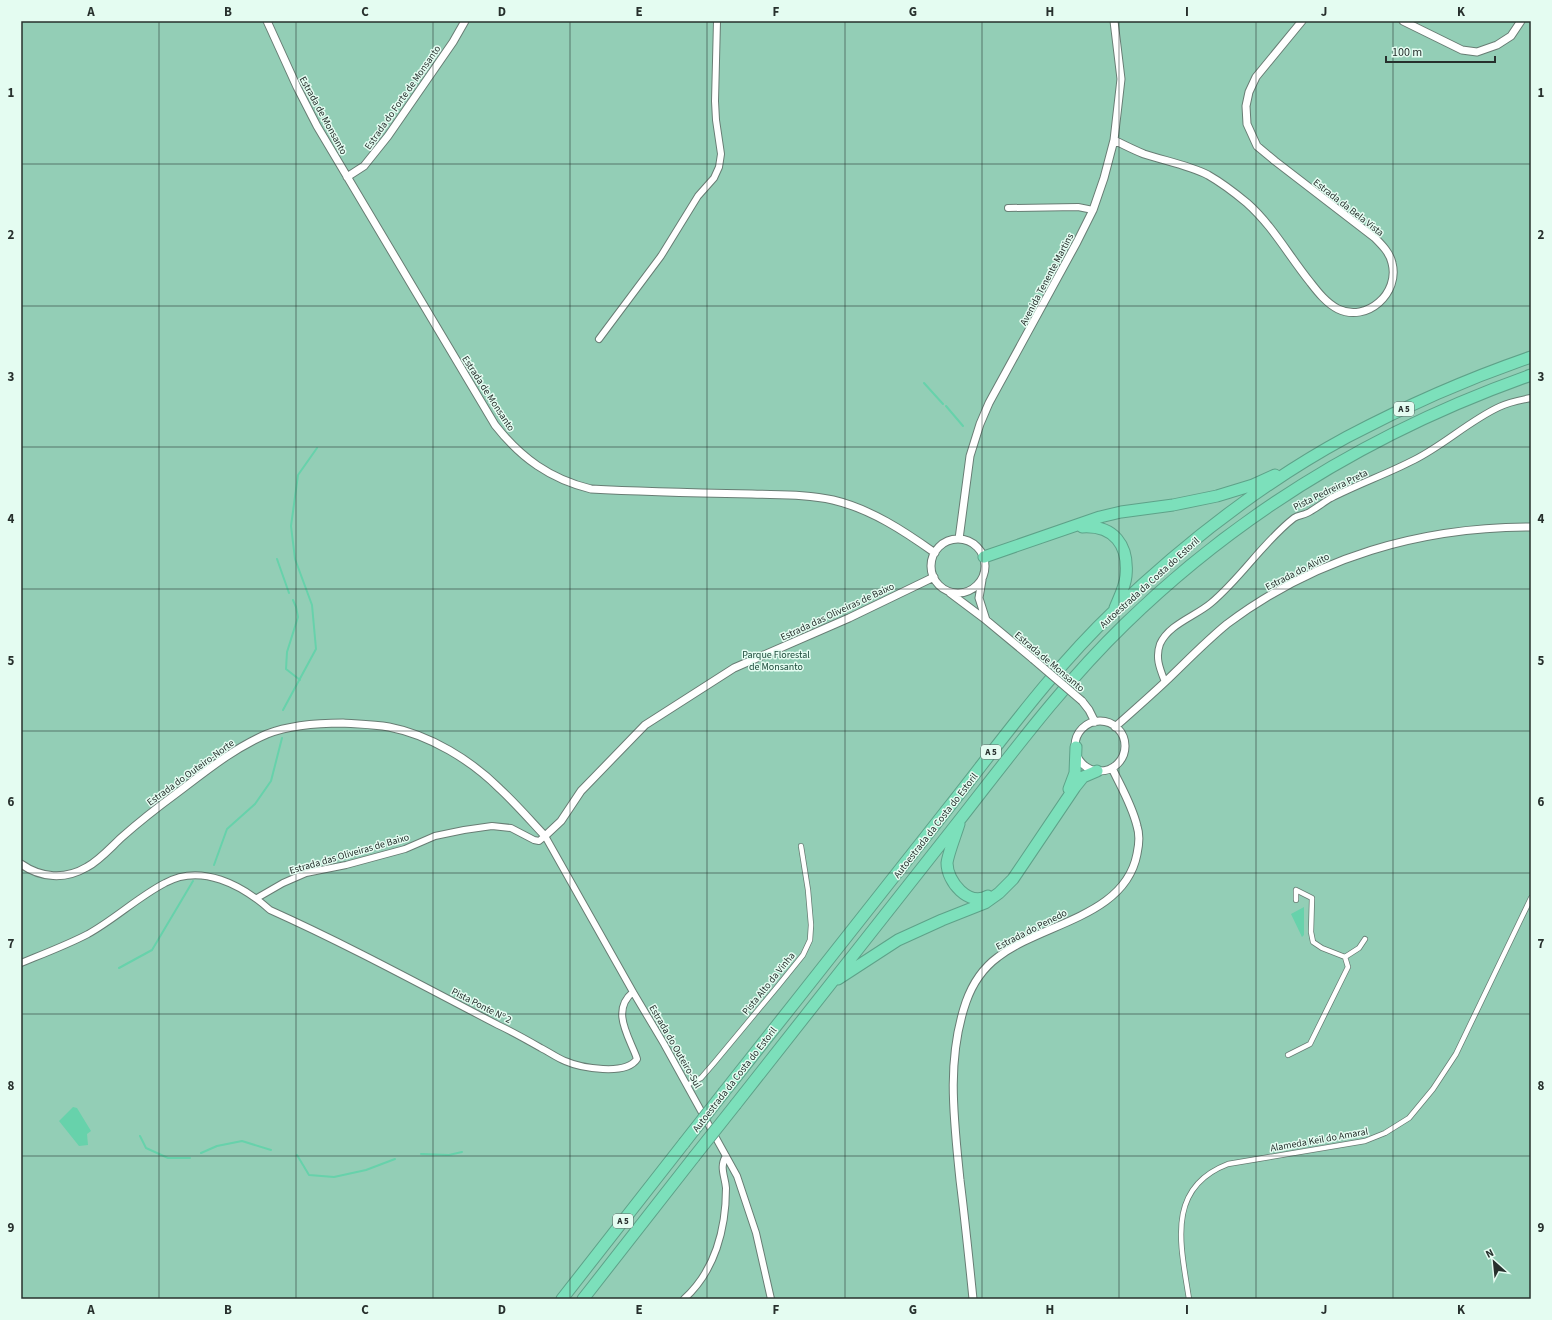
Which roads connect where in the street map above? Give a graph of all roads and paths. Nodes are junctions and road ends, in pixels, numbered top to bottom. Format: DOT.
graph roads {
  1 [pos="267,21"];
  2 [pos="465,21"];
  3 [pos="717,21"];
  4 [pos="1114,21"];
  5 [pos="1302,21"];
  6 [pos="1403,21"];
  7 [pos="1521,21"];
  8 [pos="1114,140"];
  9 [pos="347,177"];
  10 [pos="1008,208"];
  11 [pos="1093,210"];
  12 [pos="599,339"];
  13 [pos="1531,357"];
  14 [pos="1531,375"];
  15 [pos="1531,398"];
  16 [pos="1307,461"];
  17 [pos="1071,527"];
  18 [pos="1531,527"];
  19 [pos="959,539"];
  20 [pos="935,553"];
  21 [pos="984,557"];
  22 [pos="934,577"];
  23 [pos="983,577"];
  24 [pos="943,588"];
  25 [pos="1114,611"];
  26 [pos="986,620"];
  27 [pos="1165,682"];
  28 [pos="1095,722"];
  29 [pos="1115,727"];
  30 [pos="1076,747"];
  31 [pos="1112,768"];
  32 [pos="1097,771"];
  33 [pos="962,816"];
  34 [pos="545,836"];
  35 [pos="801,846"];
  36 [pos="21,864"];
  37 [pos="257,898"];
  38 [pos="1531,898"];
  39 [pos="1296,900"];
  40 [pos="1365,939"];
  41 [pos="1345,957"];
  42 [pos="21,963"];
  43 [pos="831,983"];
  44 [pos="633,992"];
  45 [pos="1288,1055"];
  46 [pos="687,1085"];
  47 [pos="726,1156"];
  48 [pos="562,1299"];
  49 [pos="583,1299"];
  50 [pos="684,1299"];
  51 [pos="771,1299"];
  52 [pos="973,1299"];
  53 [pos="1189,1299"];
  1 -- 9 [label="street, Estrada de Monsanto"];
  2 -- 9 [label="street, Estrada do Forte de Monsanto"];
  3 -- 12 [label="street"];
  4 -- 8 [label="street, Avenida Tenente Martins"];
  5 -- 8 [label="street, Estrada da Bela Vista"];
  6 -- 7 [label="street"];
  8 -- 11 [label="street, Avenida Tenente Martins"];
  9 -- 20 [label="street, Estrada de Monsanto"];
  10 -- 11 [label="street"];
  11 -- 19 [label="street, Avenida Tenente Martins"];
  13 -- 16 [label="highway, Autoestrada da Costa do Estoril / A 5"];
  14 -- 33 [label="highway, Autoestrada da Costa do Estoril / A 5"];
  15 -- 27 [label="street, Pista Pedreira Preta"];
  16 -- 17 [label="highway"];
  16 -- 25 [label="highway, Autoestrada da Costa do Estoril / A 5"];
  17 -- 21 [label="highway"];
  17 -- 25 [label="highway"];
  18 -- 27 [label="street, Estrada do Alvito"];
  19 -- 20 [label="street"];
  19 -- 21 [label="street"];
  20 -- 22 [label="street"];
  21 -- 23 [label="street"];
  22 -- 24 [label="street"];
  22 -- 34 [label="street, Estrada das Oliveiras de Baixo"];
  23 -- 24 [label="street"];
  23 -- 26 [label="street"];
  24 -- 26 [label="street, Estrada de Monsanto"];
  25 -- 48 [label="highway, Autoestrada da Costa do Estoril / A 5, bridge"];
  26 -- 28 [label="street, Estrada de Monsanto, bridge"];
  27 -- 29 [label="street, Estrada do Alvito"];
  28 -- 29 [label="street"];
  28 -- 30 [label="street"];
  29 -- 31 [label="street"];
  30 -- 32 [label="street"];
  30 -- 33 [label="highway"];
  31 -- 32 [label="street"];
  31 -- 52 [label="street, Estrada do Penedo"];
  32 -- 43 [label="highway"];
  33 -- 43 [label="highway, Autoestrada da Costa do Estoril / A 5"];
  34 -- 36 [label="street, Estrada do Outeiro-Norte"];
  34 -- 37 [label="street, Estrada das Oliveiras de Baixo"];
  34 -- 44 [label="street, Estrada do Outeiro-Sul"];
  35 -- 46 [label="street, Pista Alto da Vinha"];
  37 -- 42 [label="street"];
  37 -- 44 [label="street, Pista Ponte Nº 2"];
  38 -- 53 [label="street, Alameda Keil do Amaral"];
  39 -- 41 [label="street"];
  40 -- 41 [label="street"];
  41 -- 45 [label="street"];
  43 -- 49 [label="highway, Autoestrada da Costa do Estoril / A 5, bridge"];
  44 -- 46 [label="street, Estrada do Outeiro-Sul"];
  46 -- 47 [label="street, Estrada do Outeiro-Sul"];
  47 -- 50 [label="street"];
  47 -- 51 [label="street, Estrada do Outeiro-Sul"];
}
